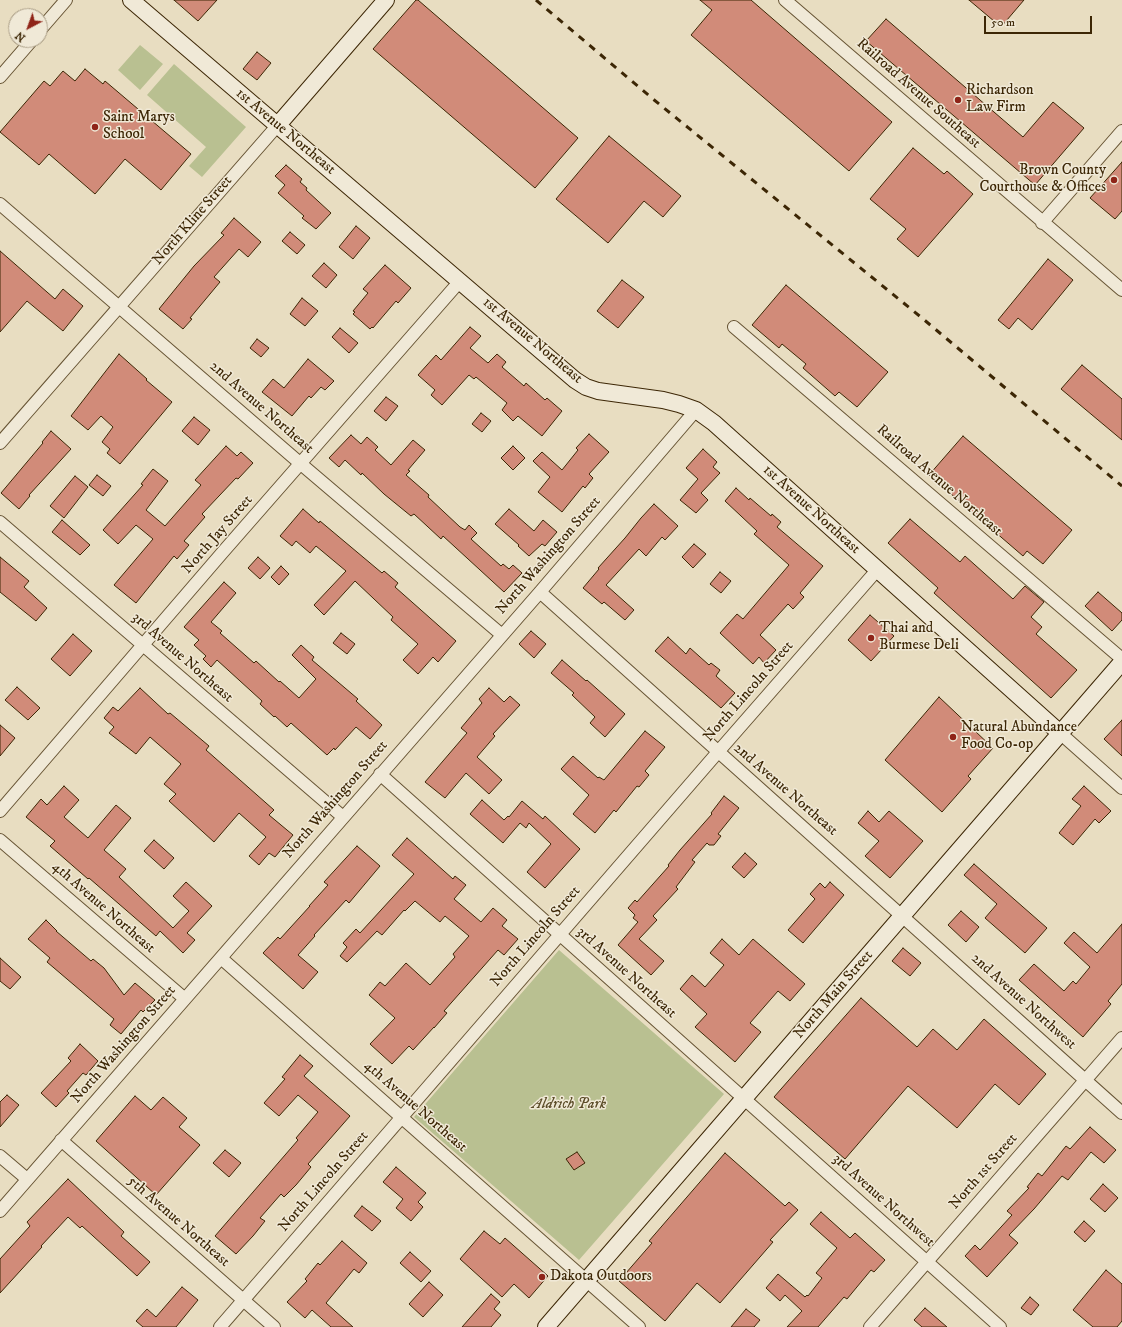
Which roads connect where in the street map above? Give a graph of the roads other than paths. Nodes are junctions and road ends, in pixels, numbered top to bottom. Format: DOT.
graph roads {
  1 [pos="66,0"];
  2 [pos="131,0"];
  3 [pos="386,0"];
  4 [pos="784,0"];
  5 [pos="48,21"];
  6 [pos="25,48"];
  7 [pos="0,77"];
  8 [pos="277,126"];
  9 [pos="1122,131"];
  10 [pos="0,204"];
  11 [pos="1042,223"];
  12 [pos="460,281"];
  13 [pos="1122,290"];
  14 [pos="118,306"];
  15 [pos="734,327"];
  16 [pos="696,410"];
  17 [pos="0,443"];
  18 [pos="301,464"];
  19 [pos="0,522"];
  20 [pos="878,569"];
  21 [pos="540,592"];
  22 [pos="502,635"];
  23 [pos="143,645"];
  24 [pos="1122,661"];
  25 [pos="1060,732"];
  26 [pos="718,752"];
  27 [pos="380,774"];
  28 [pos="1122,788"];
  29 [pos="0,811"];
  30 [pos="343,817"];
  31 [pos="0,840"];
  32 [pos="902,915"];
  33 [pos="560,935"];
  34 [pos="221,958"];
  35 [pos="185,999"];
  36 [pos="1122,1038"];
  37 [pos="1086,1080"];
  38 [pos="744,1099"];
  39 [pos="1122,1113"];
  40 [pos="402,1117"];
  41 [pos="61,1140"];
  42 [pos="0,1156"];
  43 [pos="27,1179"];
  44 [pos="0,1211"];
  45 [pos="927,1262"];
  46 [pos="587,1280"];
  47 [pos="243,1301"];
  48 [pos="220,1327"];
  49 [pos="274,1327"];
  50 [pos="546,1327"];
  51 [pos="639,1327"];
  52 [pos="870,1327"];
  53 [pos="1000,1327"];
  1 -- 5 [label="street"];
  2 -- 8 [label="street, 1st Avenue Northeast"];
  3 -- 8 [label="street, North Kline Street"];
  4 -- 11 [label="street, Railroad Avenue Southeast"];
  6 -- 7 [label="street"];
  8 -- 12 [label="street, 1st Avenue Northeast"];
  8 -- 14 [label="street, North Kline Street"];
  9 -- 11 [label="street"];
  10 -- 14 [label="street, 2nd Avenue Northeast"];
  11 -- 13 [label="street, Railroad Avenue Southeast"];
  12 -- 16 [label="street, 1st Avenue Northeast"];
  12 -- 18 [label="street, North Jay Street"];
  14 -- 17 [label="street, North Kline Street"];
  14 -- 18 [label="street, 2nd Avenue Northeast"];
  15 -- 24 [label="street, Railroad Avenue Northeast"];
  16 -- 20 [label="street, 1st Avenue Northeast"];
  16 -- 21 [label="street, North Washington Street"];
  18 -- 22 [label="street, 2nd Avenue Northeast"];
  18 -- 23 [label="street, North Jay Street"];
  19 -- 23 [label="street, 3rd Avenue Northeast"];
  20 -- 25 [label="street, 1st Avenue Northeast"];
  20 -- 26 [label="street, North Lincoln Street"];
  21 -- 22 [label="street, North Washington Street"];
  21 -- 26 [label="street, 2nd Avenue Northeast"];
  22 -- 27 [label="street, North Washington Street"];
  23 -- 29 [label="street, North Jay Street"];
  23 -- 30 [label="street, 3rd Avenue Northeast"];
  24 -- 25 [label="street, North Main Street"];
  25 -- 28 [label="street"];
  25 -- 32 [label="street, North Main Street"];
  26 -- 32 [label="street, 2nd Avenue Northeast"];
  26 -- 33 [label="street, North Lincoln Street"];
  27 -- 30 [label="street, North Washington Street"];
  27 -- 33 [label="street, 3rd Avenue Northeast"];
  30 -- 34 [label="street, North Washington Street"];
  31 -- 35 [label="street, 4th Avenue Northeast"];
  32 -- 37 [label="street, 2nd Avenue Northwest"];
  32 -- 38 [label="street, North Main Street"];
  33 -- 38 [label="street, 3rd Avenue Northeast"];
  33 -- 40 [label="street, North Lincoln Street"];
  34 -- 35 [label="street, North Washington Street"];
  34 -- 40 [label="street, 4th Avenue Northeast"];
  35 -- 41 [label="street, North Washington Street"];
  36 -- 37 [label="street, North 1st Street"];
  37 -- 39 [label="street, 2nd Avenue Northwest"];
  37 -- 45 [label="street, North 1st Street"];
  38 -- 45 [label="street, 3rd Avenue Northwest"];
  38 -- 46 [label="street, North Main Street"];
  40 -- 46 [label="street, 4th Avenue Northeast"];
  40 -- 47 [label="street, North Lincoln Street"];
  41 -- 43 [label="street, North Washington Street"];
  41 -- 47 [label="street, 5th Avenue Northeast"];
  42 -- 43 [label="street"];
  43 -- 44 [label="street, North Washington Street"];
  45 -- 52 [label="street, North 1st Street"];
  45 -- 53 [label="street, 3rd Avenue Northwest"];
  46 -- 50 [label="street, North Main Street"];
  46 -- 51 [label="street, 4th Avenue Northeast"];
  47 -- 48 [label="street, North Lincoln Street"];
  47 -- 49 [label="street, 5th Avenue Northeast"];
}
